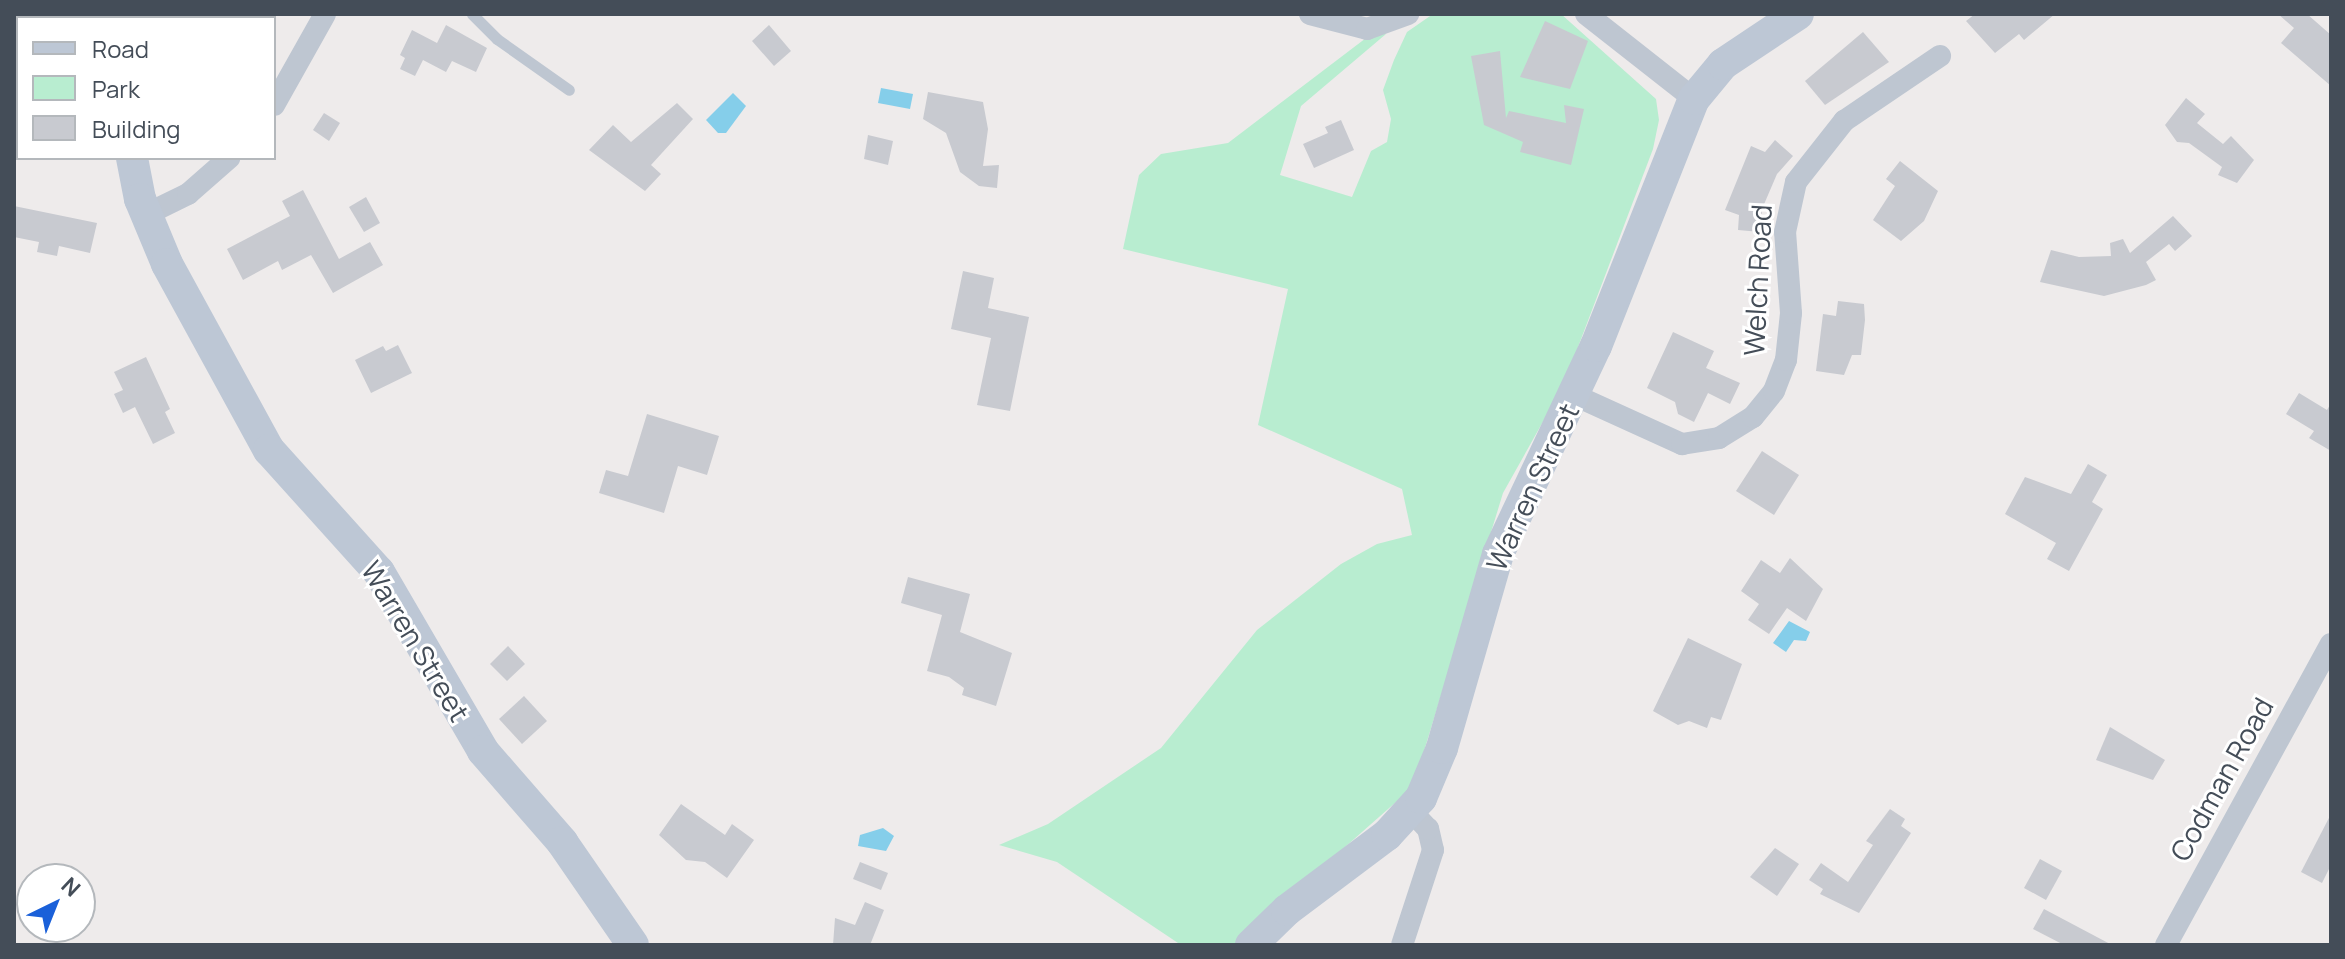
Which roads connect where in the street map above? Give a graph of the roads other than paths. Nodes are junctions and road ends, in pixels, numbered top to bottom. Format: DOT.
graph roads {
  1 [pos="325,14"];
  2 [pos="472,14"];
  3 [pos="1310,14"];
  4 [pos="1408,14"];
  5 [pos="1586,14"];
  6 [pos="1798,14"];
  7 [pos="1940,56"];
  8 [pos="569,90"];
  9 [pos="1694,99"];
  10 [pos="276,101"];
  11 [pos="132,160"];
  12 [pos="227,160"];
  13 [pos="145,215"];
  14 [pos="1574,395"];
  15 [pos="2331,644"];
  16 [pos="1411,811"];
  17 [pos="633,945"];
  18 [pos="1251,945"];
  19 [pos="1402,945"];
  20 [pos="2166,945"];
  1 -- 10 [label="street"];
  2 -- 8 [label="lane"];
  3 -- 4 [label="street"];
  5 -- 9 [label="street"];
  6 -- 9 [label="street, Warren Street"];
  7 -- 14 [label="street, Welch Road"];
  9 -- 14 [label="street, Warren Street"];
  11 -- 13 [label="street, Warren Street"];
  12 -- 13 [label="street"];
  13 -- 17 [label="street, Warren Street"];
  14 -- 16 [label="street, Warren Street"];
  15 -- 20 [label="street, Codman Road"];
  16 -- 18 [label="street, Warren Street"];
  16 -- 19 [label="street"];
}
